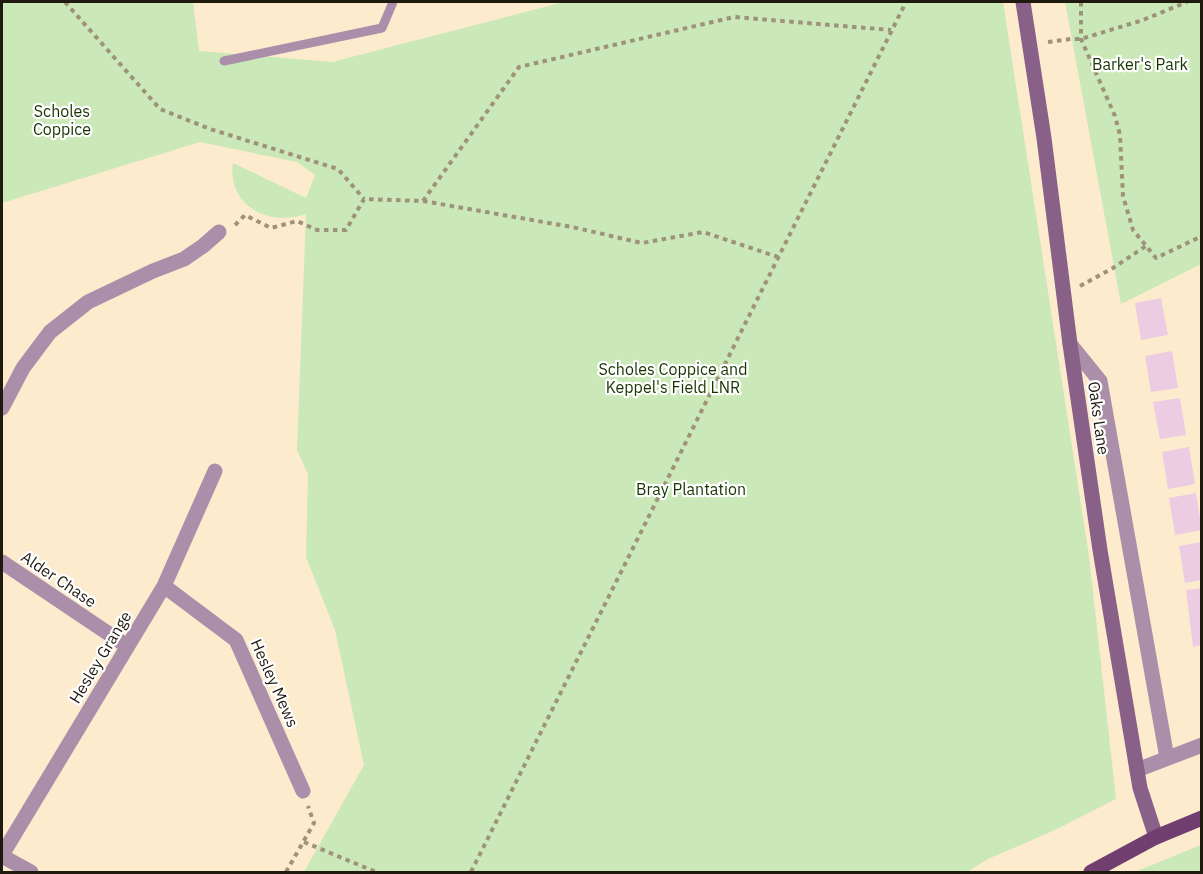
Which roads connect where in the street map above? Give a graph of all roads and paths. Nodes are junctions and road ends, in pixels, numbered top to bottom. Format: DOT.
graph roads {
  1 [pos="65,2"];
  2 [pos="393,2"];
  3 [pos="906,2"];
  4 [pos="1023,2"];
  5 [pos="1081,2"];
  6 [pos="1187,2"];
  7 [pos="891,30"];
  8 [pos="1081,39"];
  9 [pos="1030,45"];
  10 [pos="224,61"];
  11 [pos="364,200"];
  12 [pos="423,201"];
  13 [pos="219,232"];
  14 [pos="1202,236"];
  15 [pos="1146,246"];
  16 [pos="778,257"];
  17 [pos="1064,295"];
  18 [pos="1070,344"];
  19 [pos="2,408"];
  20 [pos="216,471"];
  21 [pos="2,562"];
  22 [pos="164,586"];
  23 [pos="127,646"];
  24 [pos="1202,746"];
  25 [pos="1167,758"];
  26 [pos="1137,770"];
  27 [pos="303,791"];
  28 [pos="1202,818"];
  29 [pos="1155,837"];
  30 [pos="304,842"];
  31 [pos="2,855"];
  32 [pos="30,873"];
  33 [pos="286,873"];
  34 [pos="376,873"];
  35 [pos="471,873"];
  36 [pos="1090,873"];
  1 -- 11 [label="path"];
  2 -- 10 [label="lane"];
  3 -- 7 [label="path"];
  4 -- 9 [label="street, Oaks Lane"];
  5 -- 8 [label="path"];
  6 -- 8 [label="path"];
  7 -- 12 [label="path"];
  7 -- 16 [label="path"];
  8 -- 9 [label="path"];
  8 -- 15 [label="path"];
  9 -- 17 [label="street, Oaks Lane"];
  11 -- 12 [label="path"];
  11 -- 13 [label="path"];
  12 -- 16 [label="path"];
  13 -- 19 [label="street"];
  14 -- 15 [label="path"];
  15 -- 17 [label="path"];
  16 -- 35 [label="path"];
  17 -- 18 [label="street, Oaks Lane"];
  18 -- 25 [label="street"];
  18 -- 26 [label="street, Oaks Lane"];
  20 -- 22 [label="street, Hesley Grange"];
  21 -- 23 [label="street, Alder Chase"];
  22 -- 23 [label="street, Hesley Grange"];
  22 -- 27 [label="street, Hesley Mews"];
  23 -- 31 [label="street, Hesley Grange"];
  24 -- 25 [label="street"];
  25 -- 26 [label="street"];
  26 -- 29 [label="street, Oaks Lane"];
  27 -- 30 [label="path"];
  28 -- 29 [label="main road"];
  29 -- 36 [label="main road"];
  30 -- 33 [label="path"];
  30 -- 34 [label="path"];
  31 -- 32 [label="street"];
}
